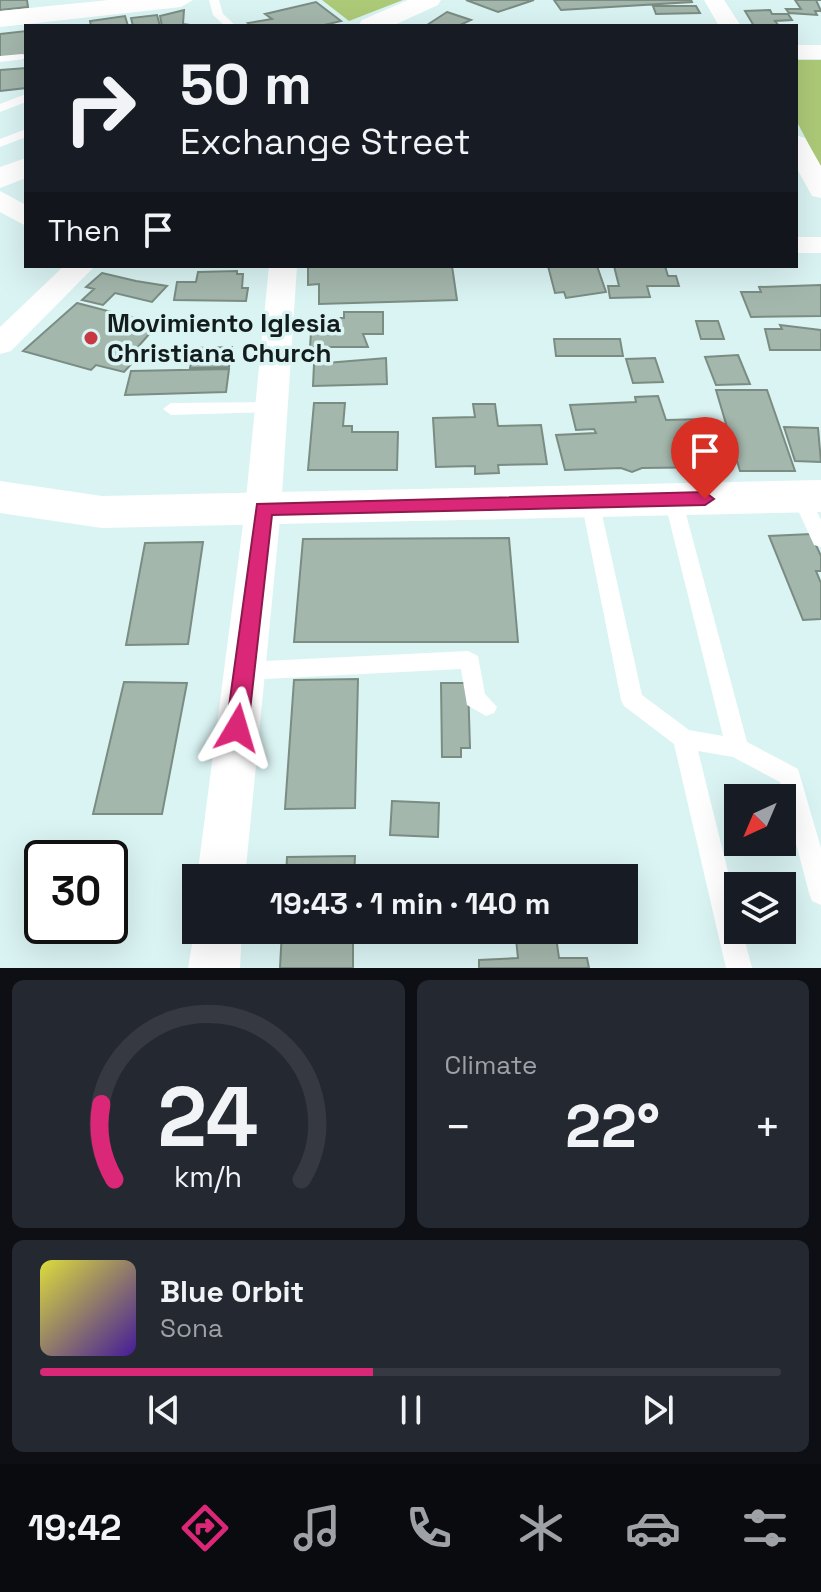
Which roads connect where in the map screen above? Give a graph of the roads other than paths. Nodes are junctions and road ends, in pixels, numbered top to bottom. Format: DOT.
graph roads {
  1 [pos="181,0"];
  2 [pos="214,0"];
  3 [pos="429,0"];
  4 [pos="714,0"];
  5 [pos="77,18"];
  6 [pos="0,19"];
  7 [pos="229,24"];
  8 [pos="375,24"];
  9 [pos="729,24"];
  10 [pos="798,52"];
  11 [pos="821,52"];
  12 [pos="22,57"];
  13 [pos="0,59"];
  14 [pos="24,99"];
  15 [pos="0,108"];
  16 [pos="24,134"];
  17 [pos="0,143"];
  18 [pos="798,147"];
  19 [pos="24,168"];
  20 [pos="0,178"];
  21 [pos="821,190"];
  22 [pos="0,199"];
  23 [pos="24,217"];
  24 [pos="798,245"];
  25 [pos="821,245"];
  26 [pos="79,268"];
  27 [pos="283,268"];
  28 [pos="0,344"];
  29 [pos="272,408"];
  30 [pos="171,409"];
  31 [pos="811,496"];
  32 [pos="0,497"];
  33 [pos="673,499"];
  34 [pos="590,501"];
  35 [pos="263,509"];
  36 [pos="821,540"];
  37 [pos="244,671"];
  38 [pos="486,707"];
  39 [pos="684,739"];
  40 [pos="737,748"];
  41 [pos="223,864"];
  42 [pos="821,893"];
  43 [pos="216,944"];
  44 [pos="214,968"];
  45 [pos="739,968"];
  1 -- 5 [label="street"];
  2 -- 7 [label="lane"];
  3 -- 8 [label="street"];
  4 -- 9 [label="street"];
  5 -- 6 [label="street"];
  10 -- 11 [label="street"];
  12 -- 13 [label="lane"];
  14 -- 15 [label="lane"];
  16 -- 17 [label="lane"];
  18 -- 21 [label="street"];
  19 -- 20 [label="street"];
  22 -- 23 [label="street"];
  24 -- 25 [label="street"];
  26 -- 28 [label="street"];
  27 -- 29 [label="street"];
  29 -- 30 [label="lane"];
  29 -- 35 [label="street"];
  31 -- 33 [label="street"];
  31 -- 36 [label="lane"];
  32 -- 35 [label="street"];
  33 -- 34 [label="street"];
  33 -- 40 [label="lane"];
  34 -- 35 [label="street"];
  34 -- 39 [label="lane"];
  35 -- 37 [label="street"];
  37 -- 38 [label="lane"];
  37 -- 41 [label="street"];
  39 -- 40 [label="lane"];
  39 -- 45 [label="lane"];
  40 -- 42 [label="lane"];
  43 -- 44 [label="street"];
}
